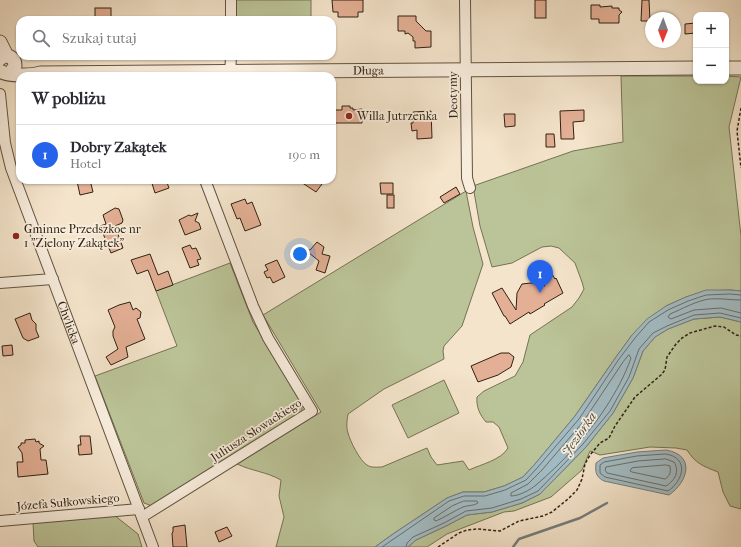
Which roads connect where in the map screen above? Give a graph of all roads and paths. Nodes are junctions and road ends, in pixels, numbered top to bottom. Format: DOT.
graph roads {
  1 [pos="230,0"];
  2 [pos="466,0"];
  3 [pos="231,16"];
  4 [pos="0,42"];
  5 [pos="231,60"];
  6 [pos="5,67"];
  7 [pos="693,68"];
  8 [pos="729,68"];
  9 [pos="741,68"];
  10 [pos="466,69"];
  11 [pos="39,72"];
  12 [pos="230,72"];
  13 [pos="289,72"];
  14 [pos="0,94"];
  15 [pos="741,108"];
  16 [pos="741,168"];
  17 [pos="16,179"];
  18 [pos="18,184"];
  19 [pos="207,184"];
  20 [pos="470,188"];
  21 [pos="53,279"];
  22 [pos="0,283"];
  23 [pos="741,336"];
  24 [pos="140,513"];
  25 [pos="0,521"];
  26 [pos="153,547"];
  27 [pos="438,547"];
  1 -- 3 [label="street"];
  2 -- 10 [label="street, Deotymy"];
  4 -- 6 [label="street"];
  5 -- 12 [label="street"];
  6 -- 11 [label="street, Długa"];
  7 -- 10 [label="street, Długa"];
  8 -- 9 [label="street"];
  10 -- 13 [label="street, Długa"];
  10 -- 20 [label="street, Deotymy"];
  14 -- 17 [label="street, Chylicka"];
  15 -- 16 [label="path"];
  18 -- 21 [label="street, Chylicka"];
  19 -- 24 [label="street, Juliusza Słowackiego"];
  21 -- 22 [label="street"];
  21 -- 24 [label="street, Chylicka"];
  23 -- 27 [label="path"];
  24 -- 25 [label="street, Józefa Sułkowskiego"];
  24 -- 26 [label="street, Chylicka"];
}
